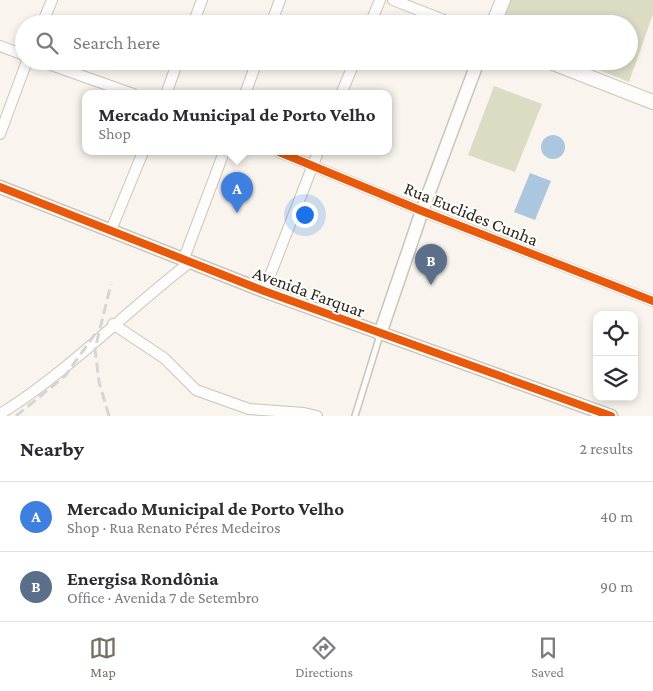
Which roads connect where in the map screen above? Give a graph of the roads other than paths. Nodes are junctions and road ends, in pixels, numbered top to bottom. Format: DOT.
graph roads {
  1 [pos="52,0"];
  2 [pos="202,0"];
  3 [pos="280,0"];
  4 [pos="380,0"];
  5 [pos="393,0"];
  6 [pos="503,0"];
  7 [pos="46,15"];
  8 [pos="196,15"];
  9 [pos="274,15"];
  10 [pos="374,15"];
  11 [pos="431,15"];
  12 [pos="497,15"];
  13 [pos="0,46"];
  14 [pos="15,52"];
  15 [pos="24,70"];
  16 [pos="65,70"];
  17 [pos="175,70"];
  18 [pos="254,70"];
  19 [pos="351,70"];
  20 [pos="475,70"];
  21 [pos="571,70"];
  22 [pos="122,90"];
  23 [pos="167,90"];
  24 [pos="246,90"];
  25 [pos="343,90"];
  26 [pos="653,102"];
  27 [pos="0,134"];
  28 [pos="141,155"];
  29 [pos="223,155"];
  30 [pos="286,155"];
  31 [pos="317,155"];
  32 [pos="312,166"];
  33 [pos="0,187"];
  34 [pos="422,211"];
  35 [pos="111,230"];
  36 [pos="186,262"];
  37 [pos="264,291"];
  38 [pos="653,301"];
  39 [pos="114,324"];
  40 [pos="380,334"];
  41 [pos="0,414"];
  42 [pos="317,416"];
  43 [pos="355,416"];
  44 [pos="611,416"];
  1 -- 7 [label="street"];
  2 -- 8 [label="street"];
  3 -- 9 [label="street"];
  4 -- 10 [label="street"];
  5 -- 11 [label="street"];
  6 -- 12 [label="main road"];
  13 -- 14 [label="street"];
  15 -- 27 [label="street"];
  16 -- 22 [label="street"];
  17 -- 23 [label="street"];
  18 -- 24 [label="street"];
  19 -- 25 [label="street"];
  20 -- 34 [label="street"];
  21 -- 26 [label="main road"];
  28 -- 35 [label="street"];
  29 -- 36 [label="street"];
  30 -- 32 [label="street, Rua Euclides Cunha"];
  31 -- 32 [label="street"];
  32 -- 34 [label="street, Rua Euclides Cunha"];
  32 -- 37 [label="street"];
  33 -- 35 [label="street, Avenida Farquar"];
  34 -- 38 [label="street, Rua Euclides Cunha"];
  34 -- 40 [label="street"];
  35 -- 36 [label="street, Avenida Farquar"];
  36 -- 37 [label="street, Avenida Farquar"];
  36 -- 39 [label="street"];
  37 -- 40 [label="street, Avenida Farquar"];
  39 -- 41 [label="street"];
  39 -- 42 [label="street"];
  40 -- 43 [label="lane"];
  40 -- 44 [label="street, Avenida Farquar"];
}
